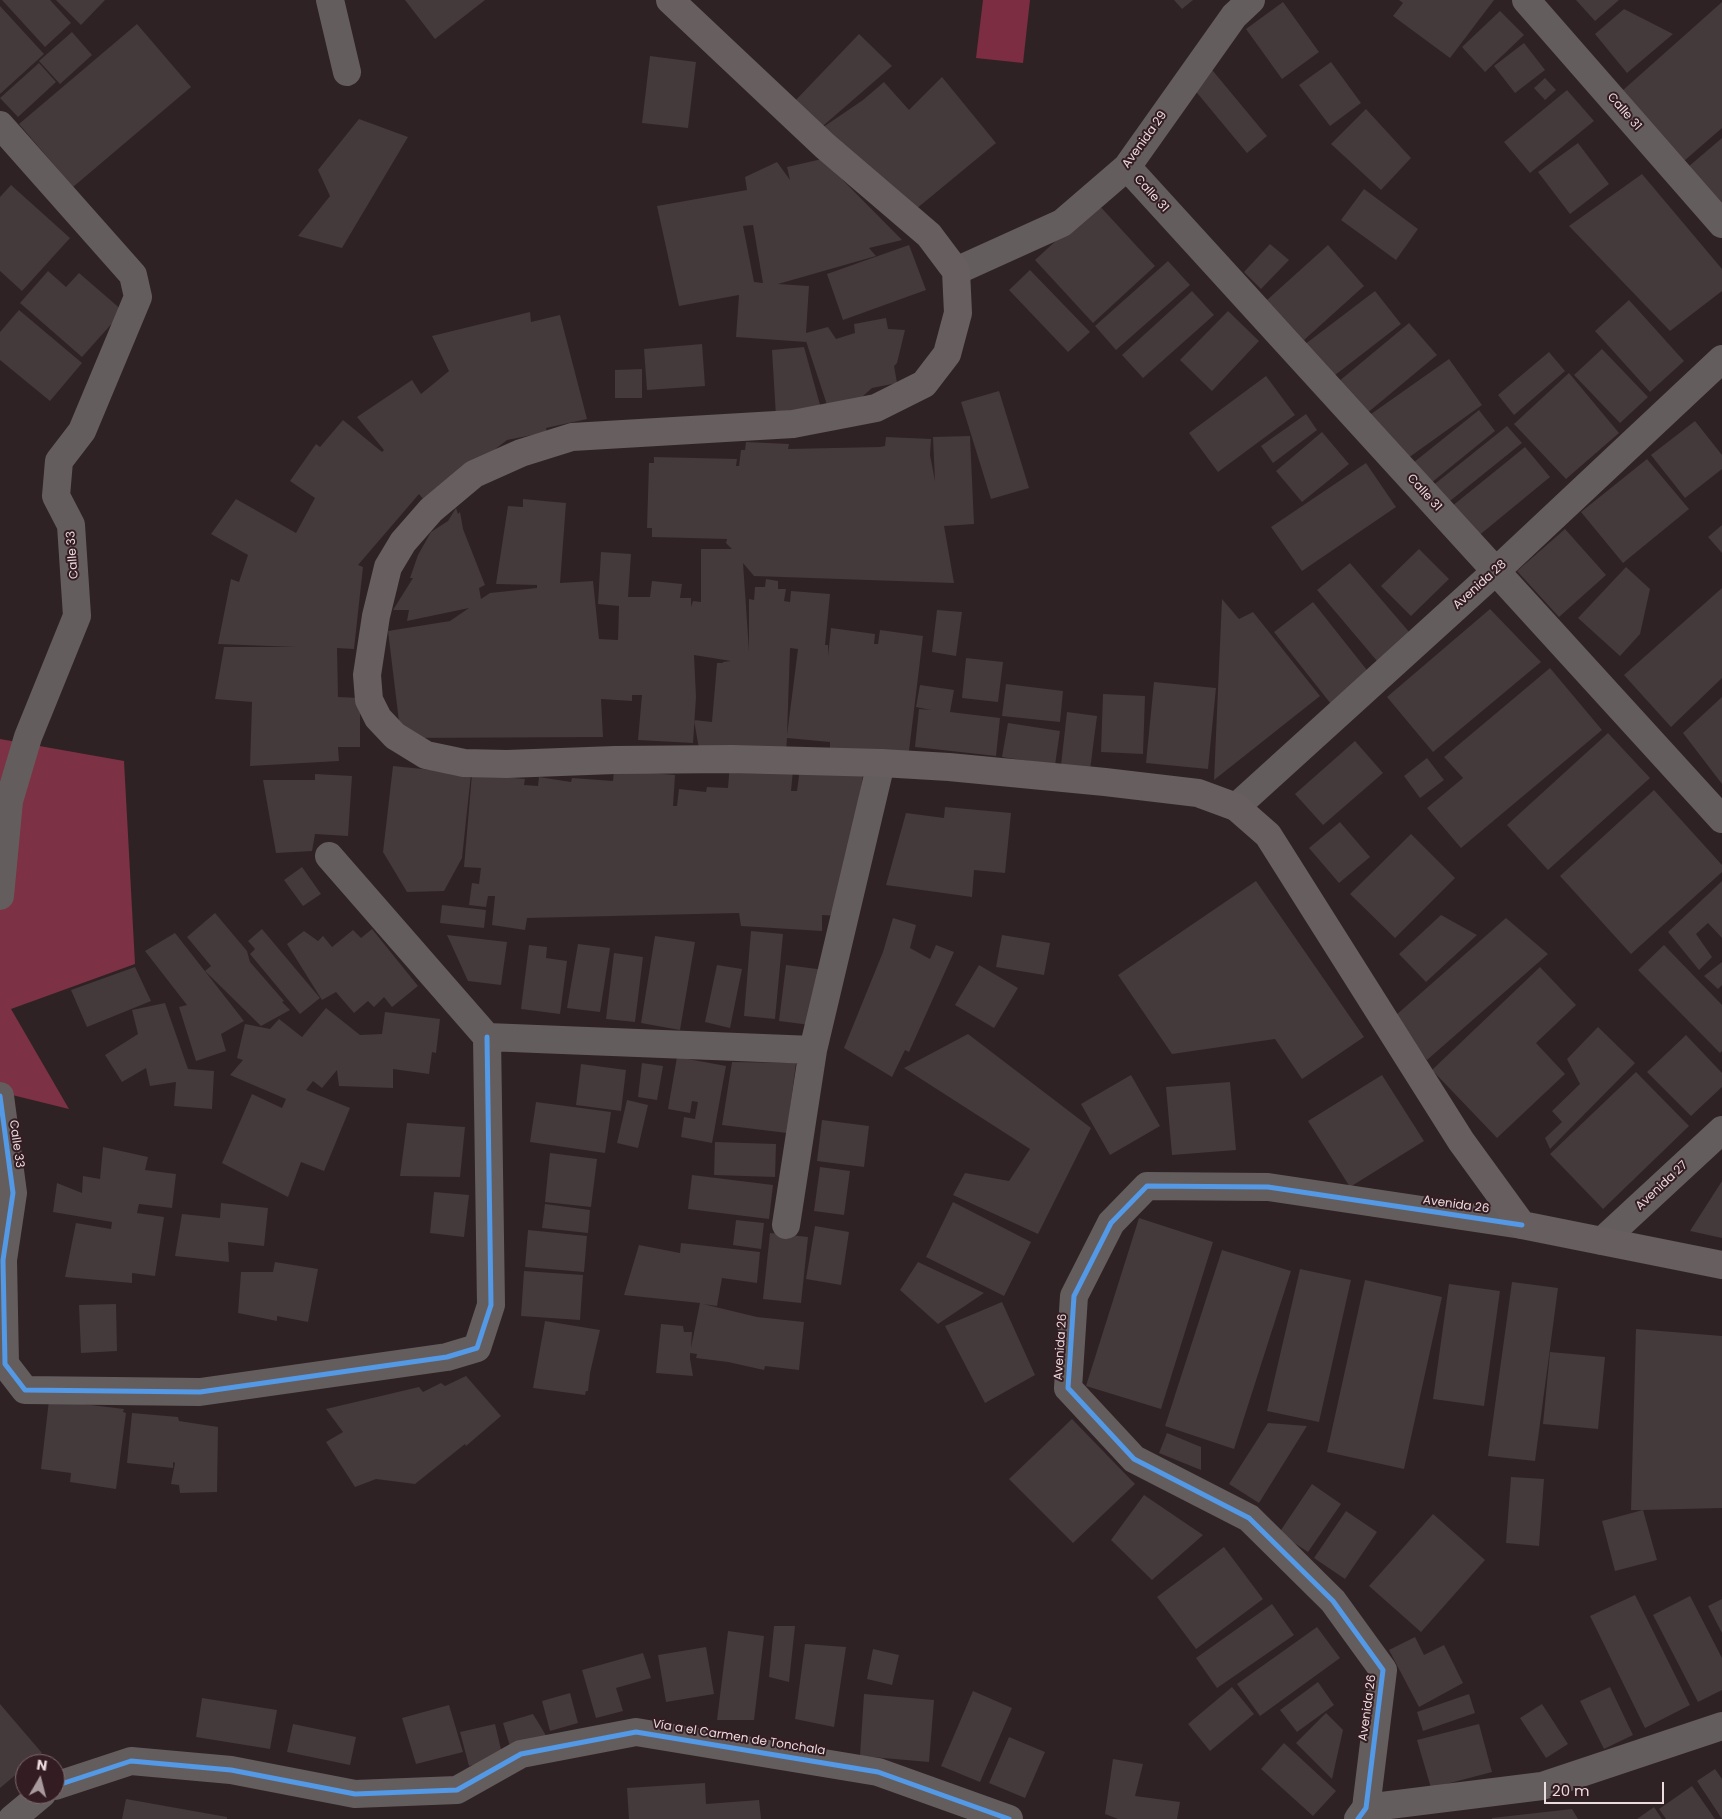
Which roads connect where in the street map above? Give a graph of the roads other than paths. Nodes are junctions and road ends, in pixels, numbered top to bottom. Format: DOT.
graph roads {
  1 [pos="330,0"];
  2 [pos="670,0"];
  3 [pos="1250,0"];
  4 [pos="1526,0"];
  5 [pos="347,72"];
  6 [pos="0,125"];
  7 [pos="1127,168"];
  8 [pos="1722,224"];
  9 [pos="956,271"];
  10 [pos="1722,359"];
  11 [pos="1496,571"];
  12 [pos="881,763"];
  13 [pos="1236,807"];
  14 [pos="1722,819"];
  15 [pos="328,856"];
  16 [pos="0,896"];
  17 [pos="487,1036"];
  18 [pos="814,1050"];
  19 [pos="0,1096"];
  20 [pos="1722,1130"];
  21 [pos="786,1225"];
  22 [pos="1522,1225"];
  23 [pos="1602,1241"];
  24 [pos="1722,1265"];
  25 [pos="1722,1726"];
  26 [pos="65,1783"];
  27 [pos="30,1804"];
  28 [pos="1362,1813"];
  29 [pos="12,1819"];
  30 [pos="1009,1819"];
  1 -- 5 [label="street"];
  2 -- 9 [label="main road"];
  3 -- 7 [label="street, Avenida 29"];
  4 -- 8 [label="street, Calle 31"];
  6 -- 16 [label="street, Calle 33"];
  7 -- 9 [label="street, Avenida 29"];
  7 -- 11 [label="street, Calle 31"];
  9 -- 12 [label="main road"];
  10 -- 11 [label="street, Avenida 28"];
  11 -- 13 [label="street, Avenida 28"];
  11 -- 14 [label="street, Calle 31"];
  12 -- 13 [label="main road"];
  12 -- 18 [label="street"];
  13 -- 22 [label="main road"];
  15 -- 17 [label="street"];
  17 -- 18 [label="street"];
  17 -- 19 [label="street, Calle 33"];
  18 -- 21 [label="street"];
  20 -- 23 [label="street, Avenida 27"];
  22 -- 23 [label="main road, Avenida 26"];
  22 -- 28 [label="street, Avenida 26"];
  23 -- 24 [label="main road, Avenida 26"];
  25 -- 28 [label="street, Avenida 26"];
  26 -- 30 [label="street, Vía a el Carmen de Tonchala"];
  27 -- 29 [label="street"];
}
